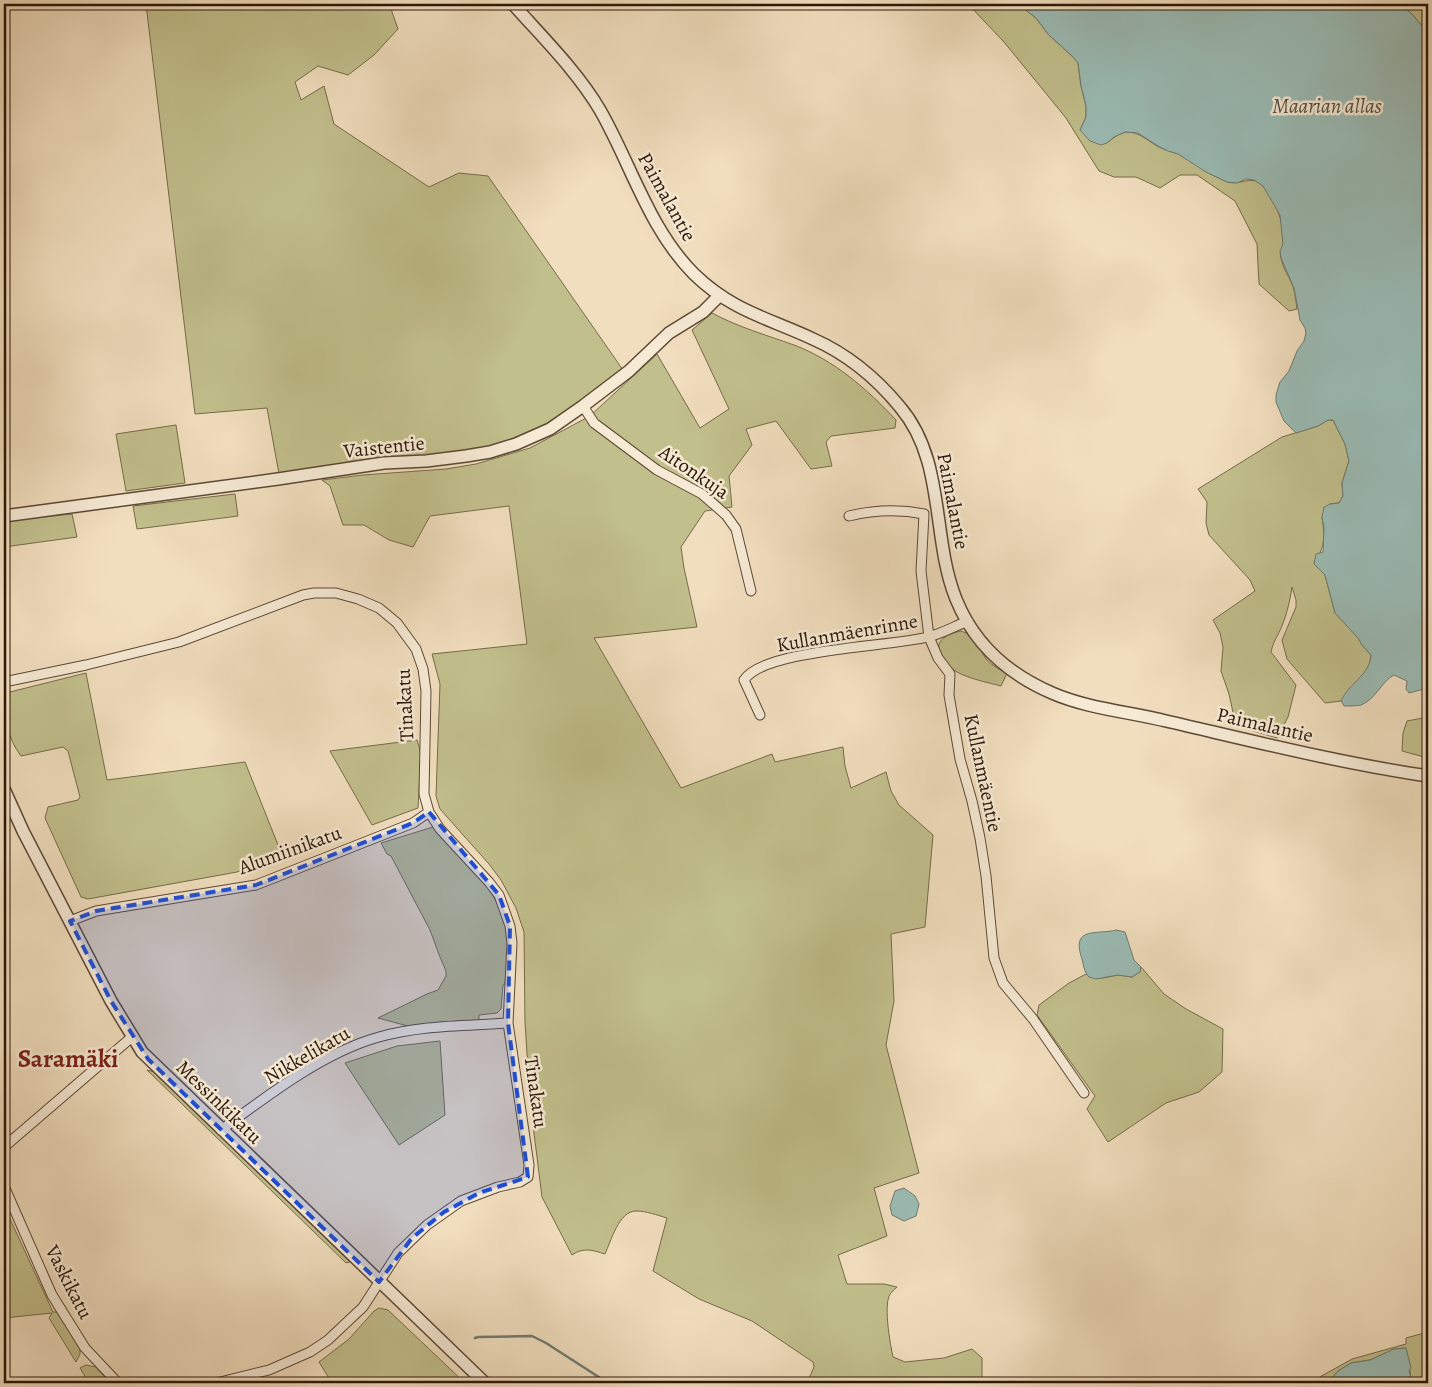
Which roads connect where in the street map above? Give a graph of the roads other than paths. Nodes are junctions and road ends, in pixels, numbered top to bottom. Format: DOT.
graph roads {
  1 [pos="513,4"];
  2 [pos="719,296"];
  3 [pos="583,406"];
  4 [pos="4,516"];
  5 [pos="849,516"];
  6 [pos="752,591"];
  7 [pos="968,621"];
  8 [pos="929,637"];
  9 [pos="4,682"];
  10 [pos="760,714"];
  11 [pos="1428,776"];
  12 [pos="4,790"];
  13 [pos="429,812"];
  14 [pos="70,921"];
  15 [pos="508,1023"];
  16 [pos="132,1037"];
  17 [pos="1084,1093"];
  18 [pos="221,1130"];
  19 [pos="4,1147"];
  20 [pos="4,1186"];
  21 [pos="379,1282"];
  22 [pos="118,1383"];
  23 [pos="216,1383"];
  24 [pos="485,1383"];
  1 -- 2 [label="street, Paimalantie"];
  2 -- 3 [label="street, Vaistentie"];
  2 -- 7 [label="street, Paimalantie"];
  3 -- 4 [label="street, Vaistentie"];
  3 -- 6 [label="street, Aitonkuja"];
  5 -- 8 [label="street, Kullanmäentie"];
  7 -- 8 [label="street, Kullanmäenrinne"];
  7 -- 11 [label="street, Paimalantie"];
  8 -- 10 [label="street, Kullanmäenrinne"];
  8 -- 17 [label="street, Kullanmäentie"];
  9 -- 13 [label="street, Tinakatu"];
  12 -- 14 [label="street, Messinkikatu"];
  13 -- 14 [label="street, Alumiinikatu"];
  13 -- 15 [label="street, Tinakatu"];
  14 -- 16 [label="street, Messinkikatu"];
  15 -- 18 [label="street, Nikkelikatu"];
  15 -- 21 [label="street, Tinakatu"];
  16 -- 18 [label="street, Messinkikatu"];
  16 -- 19 [label="street"];
  18 -- 21 [label="street, Messinkikatu"];
  20 -- 22 [label="street, Vaskikatu"];
  21 -- 23 [label="street"];
  21 -- 24 [label="street, Messinkikatu"];
}
